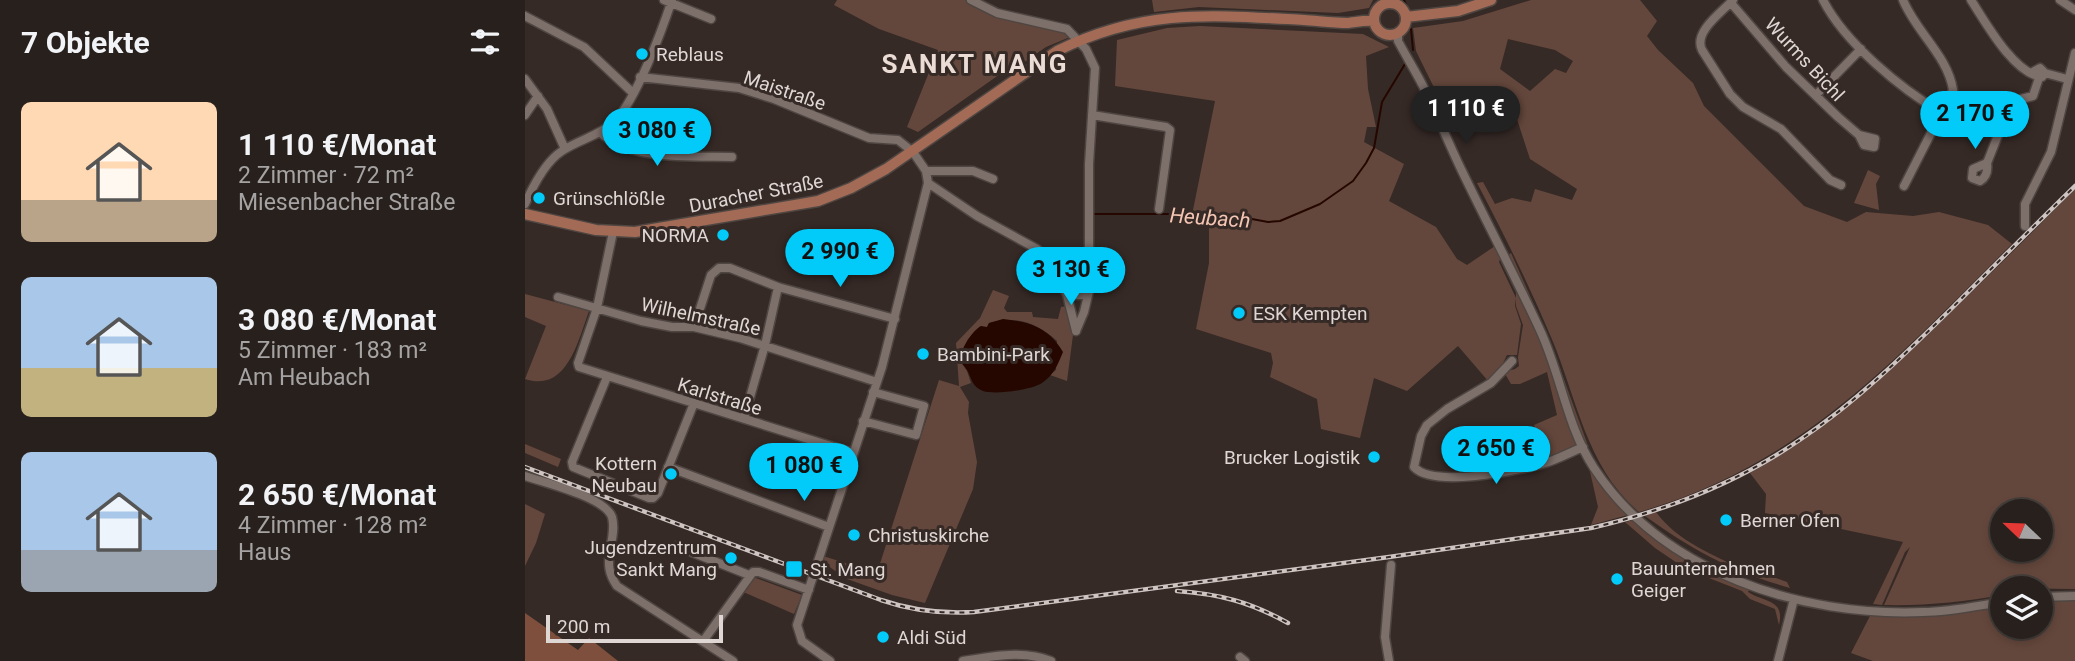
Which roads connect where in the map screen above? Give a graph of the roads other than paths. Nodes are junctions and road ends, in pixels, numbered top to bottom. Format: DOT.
graph roads {
  1 [pos="971,0"];
  2 [pos="1491,0"];
  3 [pos="1823,0"];
  4 [pos="1903,0"];
  5 [pos="1971,0"];
  6 [pos="2060,0"];
  7 [pos="669,1"];
  8 [pos="1732,1"];
  9 [pos="1389,2"];
  10 [pos="2075,10"];
  11 [pos="525,16"];
  12 [pos="1406,17"];
  13 [pos="711,19"];
  14 [pos="1374,21"];
  15 [pos="1398,33"];
  16 [pos="1077,41"];
  17 [pos="1861,49"];
  18 [pos="2075,53"];
  19 [pos="2039,74"];
  20 [pos="640,77"];
  21 [pos="2067,79"];
  22 [pos="527,83"];
  23 [pos="633,93"];
  24 [pos="1816,95"];
  25 [pos="538,96"];
  26 [pos="1942,113"];
  27 [pos="525,115"];
  28 [pos="1092,115"];
  29 [pos="600,131"];
  30 [pos="1859,135"];
  31 [pos="565,149"];
  32 [pos="913,152"];
  33 [pos="731,157"];
  34 [pos="1987,163"];
  35 [pos="926,171"];
  36 [pos="993,179"];
  37 [pos="927,183"];
  38 [pos="1840,185"];
  39 [pos="1904,186"];
  40 [pos="526,200"];
  41 [pos="1159,209"];
  42 [pos="525,214"];
  43 [pos="2025,226"];
  44 [pos="613,232"];
  45 [pos="778,287"];
  46 [pos="1067,295"];
  47 [pos="1088,295"];
  48 [pos="558,297"];
  49 [pos="597,308"];
  50 [pos="895,319"];
  51 [pos="694,327"];
  52 [pos="765,345"];
  53 [pos="1512,361"];
  54 [pos="607,377"];
  55 [pos="877,382"];
  56 [pos="873,392"];
  57 [pos="694,403"];
  58 [pos="744,418"];
  59 [pos="863,421"];
  60 [pos="1583,447"];
  61 [pos="853,453"];
  62 [pos="668,467"];
  63 [pos="525,477"];
  64 [pos="829,527"];
  65 [pos="676,546"];
  66 [pos="1391,565"];
  67 [pos="749,575"];
  68 [pos="809,590"];
  69 [pos="2075,596"];
  70 [pos="2053,597"];
  71 [pos="1794,599"];
  72 [pos="1990,604"];
  73 [pos="704,640"];
  74 [pos="733,661"];
  75 [pos="829,661"];
  76 [pos="963,661"];
  77 [pos="1051,661"];
  78 [pos="1389,661"];
  79 [pos="1778,661"];
  1 -- 16 [label="street"];
  2 -- 12 [label="main road"];
  3 -- 17 [label="street"];
  4 -- 26 [label="street"];
  5 -- 19 [label="street"];
  6 -- 10 [label="street"];
  7 -- 13 [label="street"];
  7 -- 20 [label="street"];
  8 -- 24 [label="street, Wurms Bichl"];
  8 -- 38 [label="street"];
  9 -- 12 [label="main road"];
  9 -- 14 [label="main road"];
  11 -- 23 [label="street"];
  12 -- 15 [label="main road"];
  14 -- 15 [label="main road"];
  14 -- 16 [label="main road, Duracher Straße"];
  15 -- 60 [label="street"];
  16 -- 28 [label="street"];
  16 -- 32 [label="main road, Duracher Straße"];
  17 -- 24 [label="street"];
  17 -- 26 [label="street"];
  18 -- 21 [label="street"];
  19 -- 21 [label="street"];
  19 -- 34 [label="street"];
  20 -- 23 [label="street"];
  20 -- 32 [label="street, Maistraße"];
  21 -- 43 [label="street"];
  22 -- 25 [label="street"];
  23 -- 29 [label="street"];
  24 -- 30 [label="street, Wurms Bichl"];
  25 -- 27 [label="street"];
  25 -- 31 [label="street"];
  26 -- 39 [label="street"];
  28 -- 41 [label="street"];
  28 -- 47 [label="street"];
  29 -- 31 [label="street"];
  29 -- 33 [label="street"];
  31 -- 40 [label="street"];
  32 -- 35 [label="street"];
  32 -- 44 [label="main road, Duracher Straße"];
  35 -- 36 [label="street"];
  35 -- 37 [label="street"];
  37 -- 46 [label="street"];
  37 -- 50 [label="street"];
  42 -- 44 [label="main road, Duracher Straße"];
  44 -- 49 [label="street"];
  45 -- 50 [label="street"];
  45 -- 51 [label="street"];
  45 -- 52 [label="street"];
  46 -- 47 [label="street"];
  46 -- 47 [label="street"];
  48 -- 49 [label="street, Wilhelmstraße"];
  49 -- 51 [label="street, Wilhelmstraße"];
  49 -- 54 [label="street, Karlstraße"];
  50 -- 55 [label="street"];
  51 -- 52 [label="street, Wilhelmstraße"];
  52 -- 55 [label="street, Wilhelmstraße"];
  52 -- 58 [label="street"];
  53 -- 60 [label="street"];
  54 -- 57 [label="street, Karlstraße"];
  54 -- 62 [label="street"];
  55 -- 56 [label="street"];
  56 -- 59 [label="street"];
  56 -- 59 [label="street"];
  57 -- 58 [label="street, Karlstraße"];
  57 -- 62 [label="street"];
  58 -- 61 [label="street, Karlstraße"];
  59 -- 61 [label="street"];
  60 -- 71 [label="street"];
  61 -- 64 [label="street"];
  62 -- 64 [label="street"];
  63 -- 73 [label="street"];
  64 -- 68 [label="street"];
  65 -- 67 [label="street"];
  66 -- 78 [label="street"];
  67 -- 68 [label="street"];
  67 -- 73 [label="street"];
  68 -- 75 [label="street"];
  69 -- 70 [label="street"];
  71 -- 72 [label="street"];
  71 -- 79 [label="street"];
  73 -- 74 [label="street"];
  76 -- 77 [label="street"];
}
